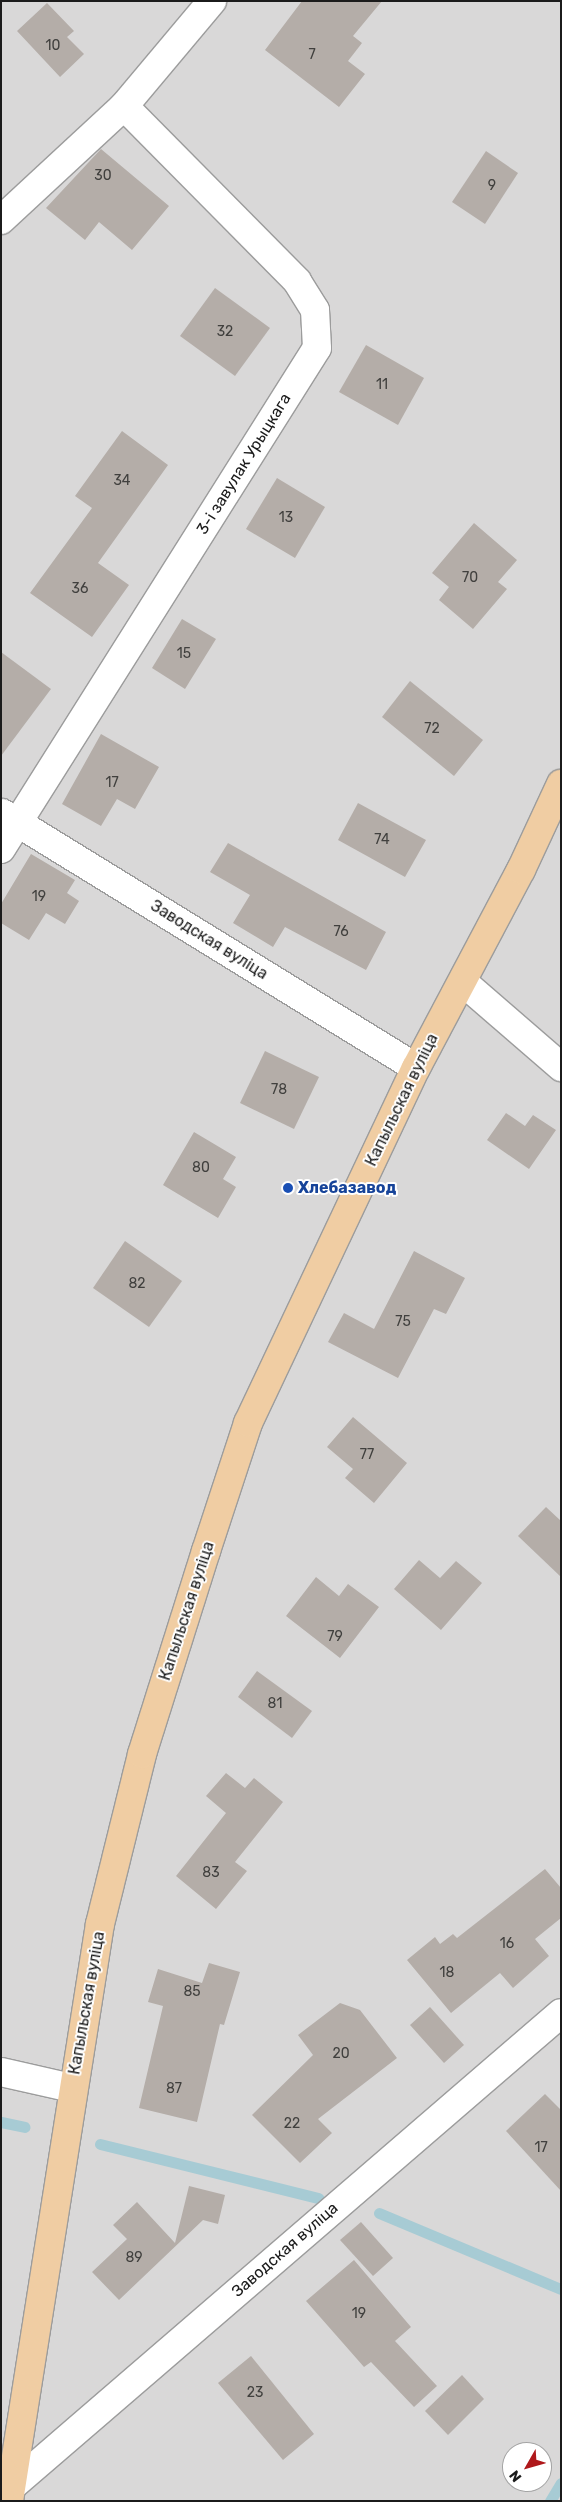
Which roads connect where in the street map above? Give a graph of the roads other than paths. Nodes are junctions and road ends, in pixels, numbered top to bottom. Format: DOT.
graph roads {
  1 [pos="212,1"];
  2 [pos="124,106"];
  3 [pos="1,220"];
  4 [pos="561,784"];
  5 [pos="9,818"];
  6 [pos="1,849"];
  7 [pos="463,982"];
  8 [pos="561,1067"];
  9 [pos="416,1068"];
  10 [pos="561,2013"];
  11 [pos="1,2072"];
  12 [pos="72,2088"];
  13 [pos="9,2494"];
  1 -- 2 [label="street"];
  2 -- 3 [label="street"];
  2 -- 5 [label="street, 3-і завулак Урыцкага"];
  4 -- 7 [label="main road, Капыльская вуліца"];
  5 -- 6 [label="street, 3-і завулак Урыцкага"];
  5 -- 9 [label="street, Заводская вуліца"];
  7 -- 8 [label="street"];
  7 -- 9 [label="main road, Капыльская вуліца"];
  9 -- 12 [label="main road, Капыльская вуліца"];
  10 -- 13 [label="street, Заводская вуліца"];
  11 -- 12 [label="street"];
  12 -- 13 [label="main road, Капыльская вуліца"];
}
